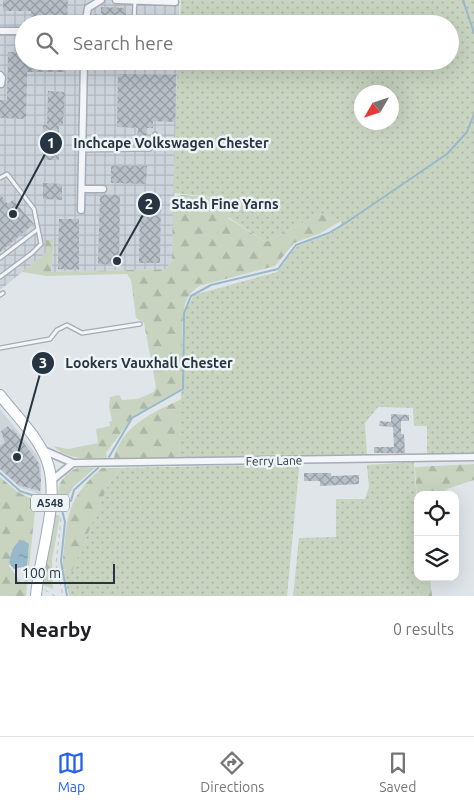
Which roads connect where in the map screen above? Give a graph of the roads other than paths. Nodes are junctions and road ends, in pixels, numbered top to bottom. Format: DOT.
graph roads {
  1 [pos="101,0"];
  2 [pos="116,0"];
  3 [pos="135,1"];
  4 [pos="175,2"];
  5 [pos="89,3"];
  6 [pos="134,15"];
  7 [pos="0,31"];
  8 [pos="15,31"];
  9 [pos="84,70"];
  10 [pos="0,75"];
  11 [pos="1,84"];
  12 [pos="155,134"];
  13 [pos="82,150"];
  14 [pos="0,178"];
  15 [pos="82,189"];
  16 [pos="103,189"];
  17 [pos="81,210"];
  18 [pos="38,228"];
  19 [pos="0,258"];
  20 [pos="0,277"];
  21 [pos="140,324"];
  22 [pos="2,348"];
  23 [pos="0,395"];
  24 [pos="42,450"];
  25 [pos="474,457"];
  26 [pos="73,463"];
  27 [pos="51,481"];
  28 [pos="37,591"];
  1 -- 5 [label="street"];
  2 -- 3 [label="street"];
  3 -- 4 [label="street"];
  3 -- 6 [label="lane"];
  7 -- 8 [label="street"];
  9 -- 13 [label="street"];
  10 -- 11 [label="street"];
  12 -- 13 [label="lane"];
  13 -- 15 [label="street"];
  14 -- 18 [label="lane"];
  15 -- 16 [label="street"];
  15 -- 17 [label="street"];
  18 -- 19 [label="lane"];
  18 -- 20 [label="lane"];
  21 -- 22 [label="lane"];
  23 -- 24 [label="main road, A548"];
  24 -- 26 [label="street, Ferry Lane"];
  24 -- 27 [label="main road, A548"];
  25 -- 26 [label="street, Ferry Lane"];
  26 -- 27 [label="street"];
  27 -- 28 [label="main road, A548"];
}
